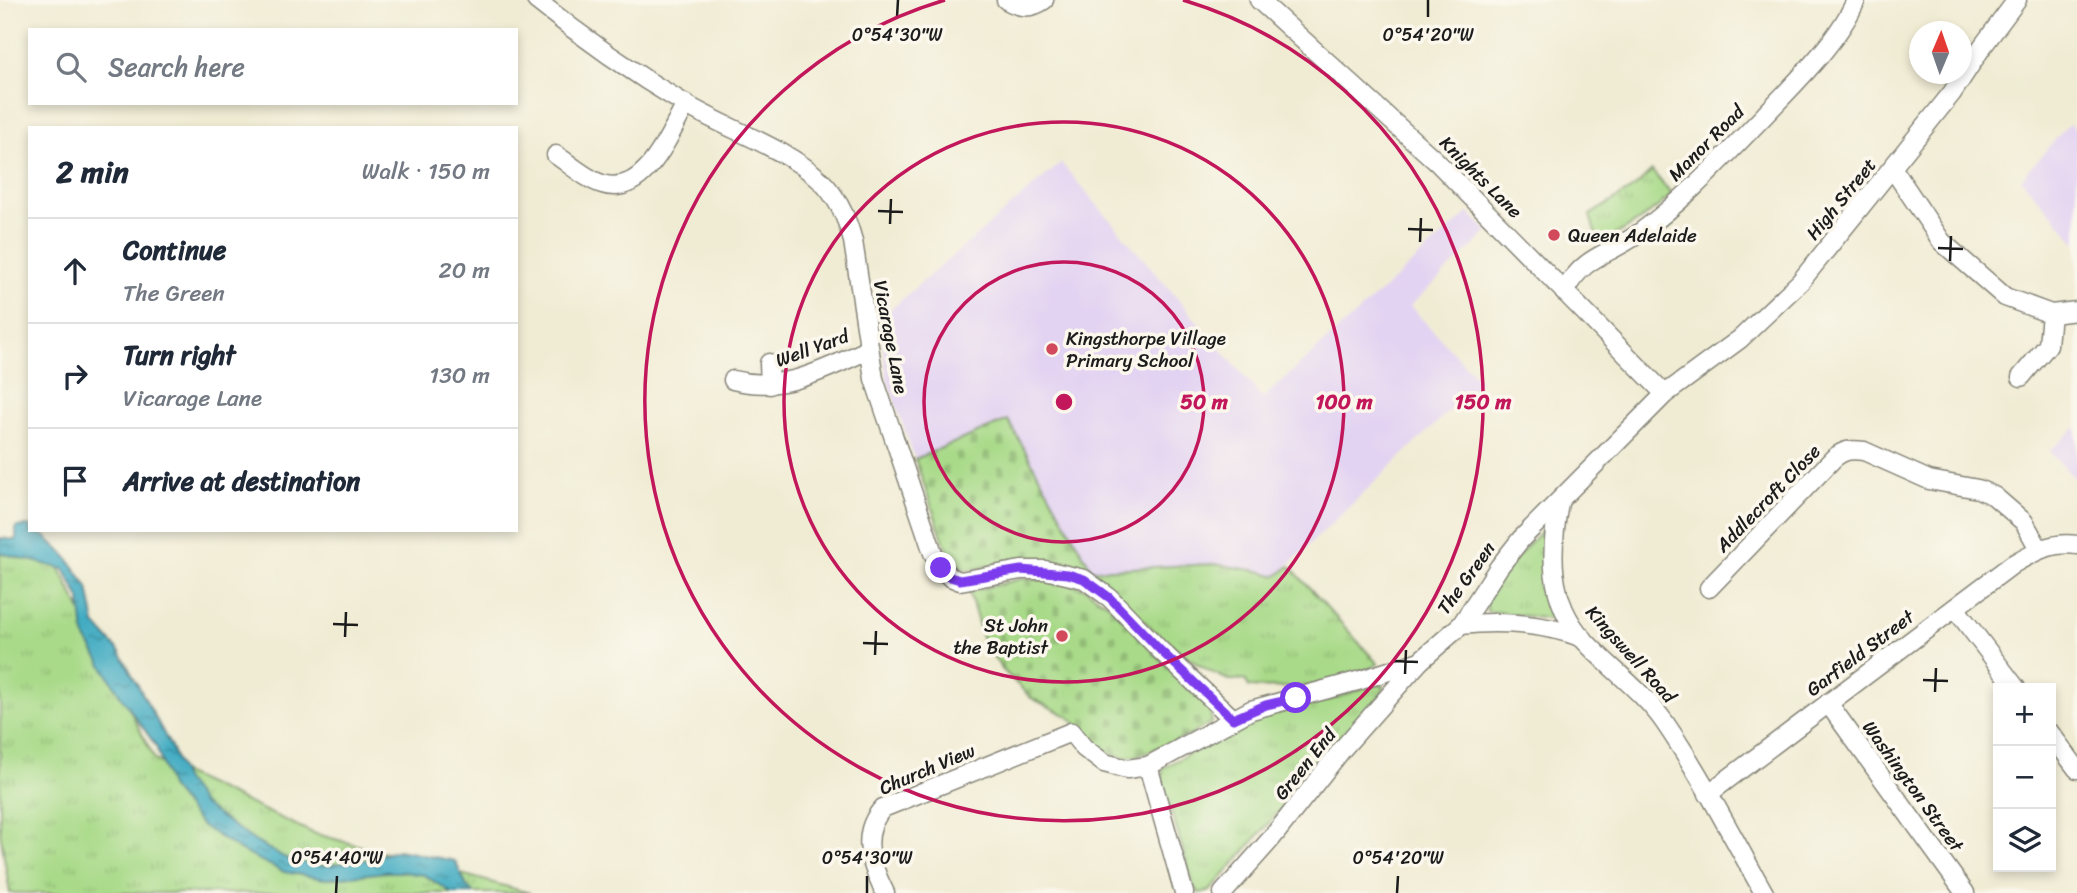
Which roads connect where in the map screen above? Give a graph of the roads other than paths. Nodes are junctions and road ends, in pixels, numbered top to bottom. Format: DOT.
graph roads {
  1 [pos="536,0"];
  2 [pos="1006,0"];
  3 [pos="1044,0"];
  4 [pos="1259,0"];
  5 [pos="1856,0"];
  6 [pos="2017,0"];
  7 [pos="686,104"];
  8 [pos="556,155"];
  9 [pos="1893,169"];
  10 [pos="1564,292"];
  11 [pos="2077,311"];
  12 [pos="2051,314"];
  13 [pos="868,350"];
  14 [pos="769,363"];
  15 [pos="2021,377"];
  16 [pos="733,380"];
  17 [pos="770,385"];
  18 [pos="1665,394"];
  19 [pos="1559,503"];
  20 [pos="2077,545"];
  21 [pos="2039,549"];
  22 [pos="1709,588"];
  23 [pos="1955,608"];
  24 [pos="1461,625"];
  25 [pos="1583,638"];
  26 [pos="1420,661"];
  27 [pos="2012,683"];
  28 [pos="1828,703"];
  29 [pos="1233,719"];
  30 [pos="2056,741"];
  31 [pos="1148,766"];
  32 [pos="2077,769"];
  33 [pos="1708,794"];
  34 [pos="885,893"];
  35 [pos="1184,893"];
  36 [pos="1223,893"];
  37 [pos="1764,893"];
  38 [pos="1965,893"];
  1 -- 7 [label="street, Vicarage Lane"];
  2 -- 3 [label="street"];
  4 -- 10 [label="street, Knights Lane"];
  5 -- 10 [label="street, Manor Road"];
  6 -- 9 [label="street, High Street"];
  7 -- 8 [label="street"];
  7 -- 13 [label="street, Vicarage Lane"];
  9 -- 12 [label="street"];
  9 -- 18 [label="street, High Street"];
  10 -- 18 [label="street, Knights Lane"];
  11 -- 12 [label="street"];
  12 -- 15 [label="street"];
  13 -- 17 [label="street, Well Yard"];
  13 -- 29 [label="street, Vicarage Lane"];
  14 -- 17 [label="street, Well Yard"];
  16 -- 17 [label="street, Well Yard"];
  18 -- 19 [label="street, The Green"];
  19 -- 24 [label="street, The Green"];
  19 -- 25 [label="street, Kingswell Road"];
  20 -- 21 [label="street"];
  21 -- 22 [label="street, Addlecroft Close"];
  21 -- 23 [label="street, Garfield Street"];
  23 -- 27 [label="street"];
  23 -- 28 [label="street, Garfield Street"];
  24 -- 25 [label="street"];
  24 -- 26 [label="street, The Green"];
  25 -- 33 [label="street, Kingswell Road"];
  26 -- 29 [label="street, The Green"];
  26 -- 36 [label="street, Green End"];
  28 -- 33 [label="street, Garfield Street"];
  28 -- 38 [label="street, Washington Street"];
  29 -- 31 [label="street, The Green"];
  30 -- 32 [label="street"];
  31 -- 34 [label="street, Church View"];
  31 -- 35 [label="street"];
  33 -- 37 [label="street, Kingswell Road"];
}
